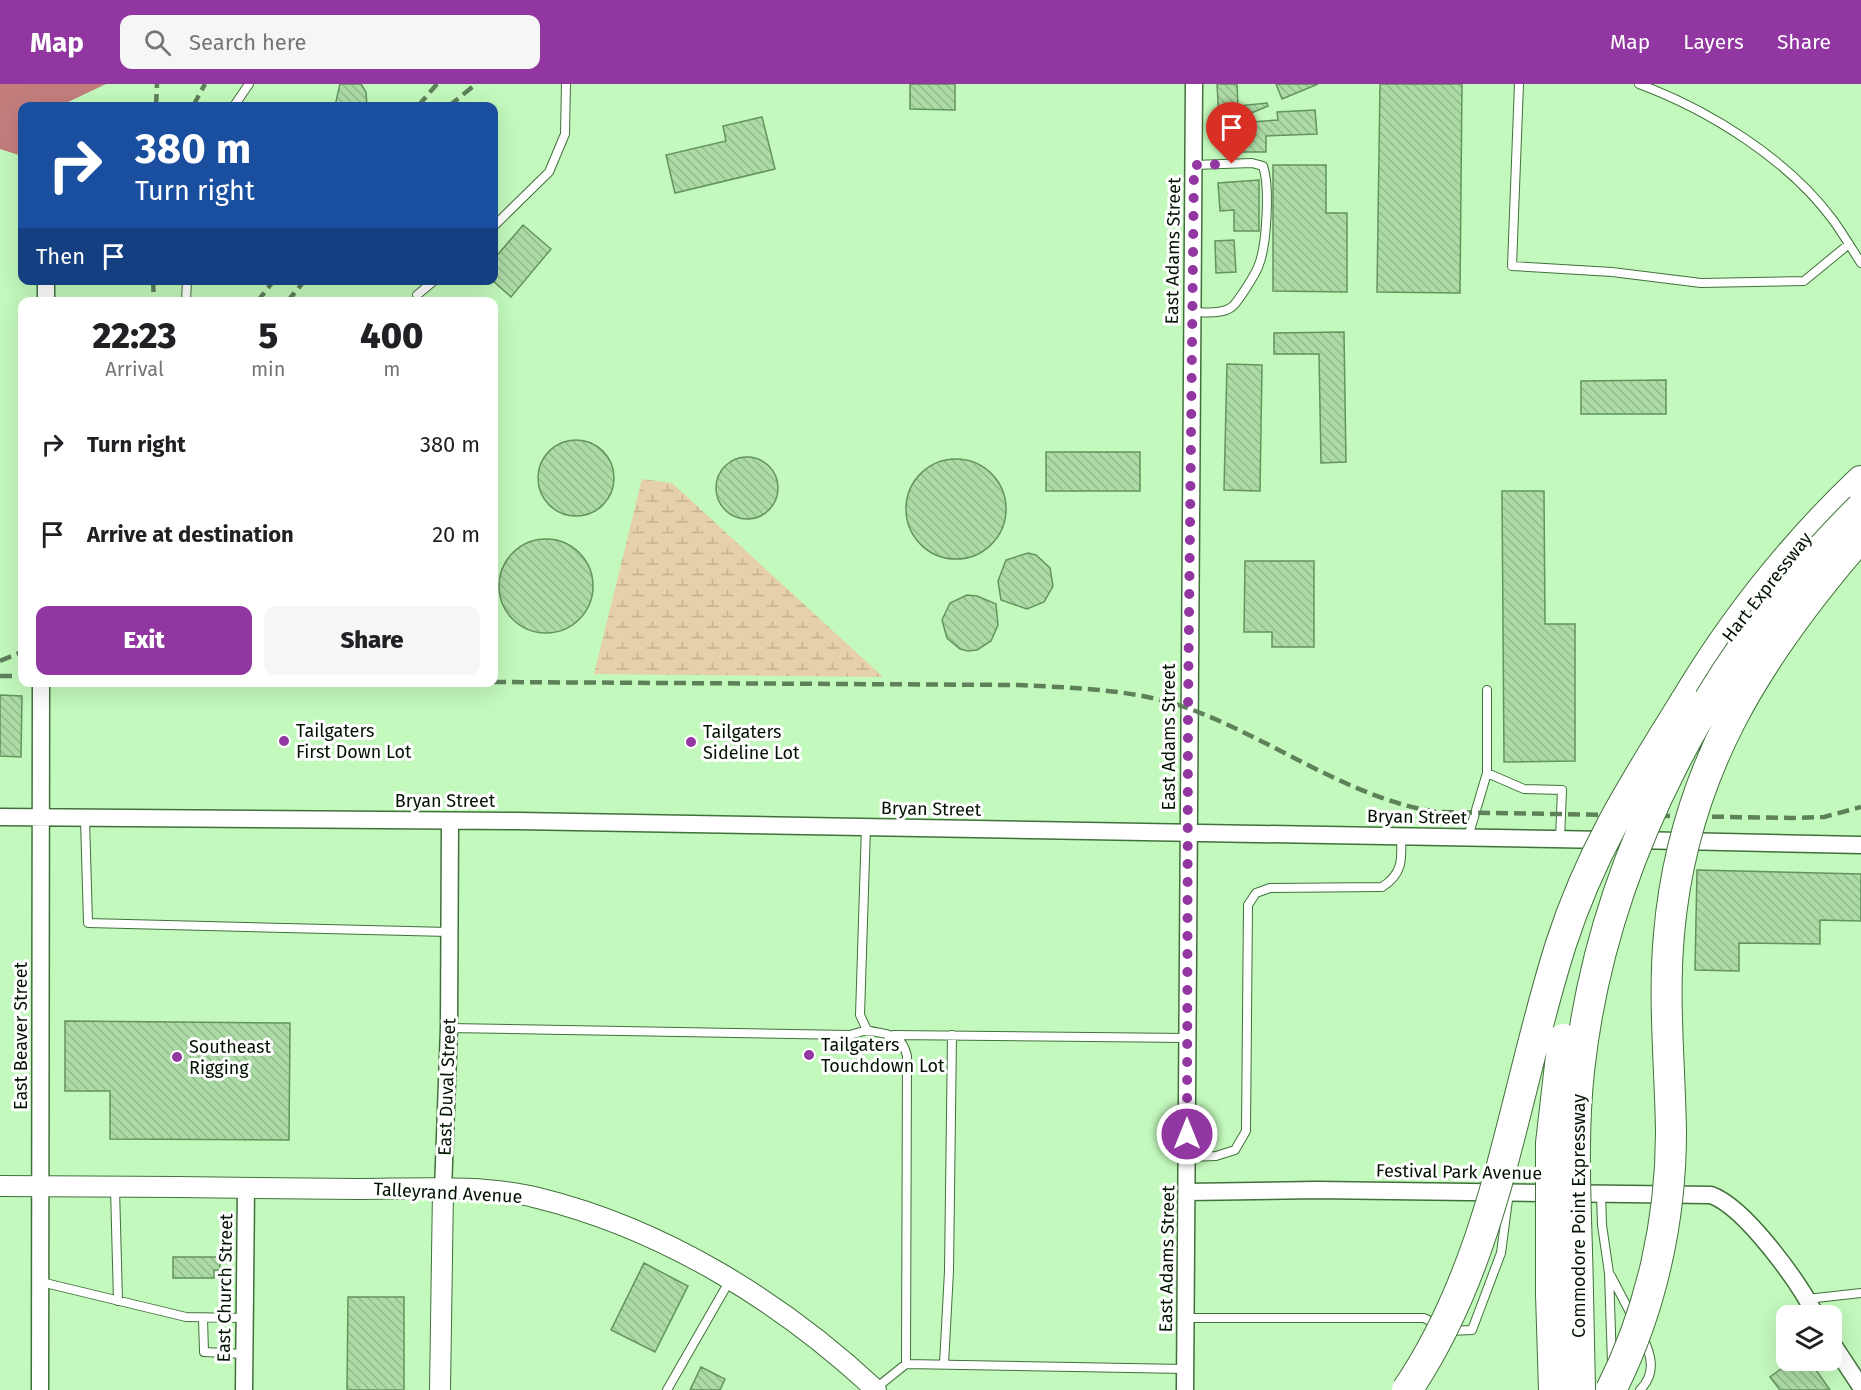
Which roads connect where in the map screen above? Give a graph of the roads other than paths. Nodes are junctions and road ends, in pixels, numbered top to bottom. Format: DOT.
graph roads {
  1 [pos="249,84"];
  2 [pos="566,84"];
  3 [pos="1194,84"];
  4 [pos="1519,84"];
  5 [pos="1639,84"];
  6 [pos="237,102"];
  7 [pos="1194,165"];
  8 [pos="498,222"];
  9 [pos="1849,244"];
  10 [pos="1861,263"];
  11 [pos="429,285"];
  12 [pos="417,295"];
  13 [pos="1192,312"];
  14 [pos="1861,481"];
  15 [pos="1861,508"];
  16 [pos="1861,536"];
  17 [pos="41,687"];
  18 [pos="1487,690"];
  19 [pos="1685,702"];
  20 [pos="1487,773"];
  21 [pos="0,817"];
  22 [pos="40,819"];
  23 [pos="85,819"];
  24 [pos="450,821"];
  25 [pos="866,827"];
  26 [pos="1189,833"];
  27 [pos="1401,836"];
  28 [pos="1468,837"];
  29 [pos="1560,839"];
  30 [pos="1861,845"];
  31 [pos="449,932"];
  32 [pos="449,1028"];
  33 [pos="867,1030"];
  34 [pos="894,1035"];
  35 [pos="952,1035"];
  36 [pos="1188,1038"];
  37 [pos="1187,1157"];
  38 [pos="0,1186"];
  39 [pos="42,1186"];
  40 [pos="115,1187"];
  41 [pos="246,1187"];
  42 [pos="443,1190"];
  43 [pos="1187,1192"];
  44 [pos="1509,1192"];
  45 [pos="1601,1192"];
  46 [pos="1470,1267"];
  47 [pos="1609,1273"];
  48 [pos="730,1280"];
  49 [pos="41,1281"];
  50 [pos="1861,1293"];
  51 [pos="1565,1294"];
  52 [pos="1807,1299"];
  53 [pos="118,1301"];
  54 [pos="1810,1305"];
  55 [pos="203,1318"];
  56 [pos="244,1318"];
  57 [pos="1185,1318"];
  58 [pos="244,1354"];
  59 [pos="1842,1358"];
  60 [pos="944,1364"];
  61 [pos="906,1365"];
  62 [pos="1185,1369"];
  63 [pos="1861,1387"];
  64 [pos="876,1389"];
  65 [pos="40,1390"];
  66 [pos="244,1390"];
  67 [pos="440,1390"];
  68 [pos="667,1390"];
  69 [pos="1185,1390"];
  70 [pos="1391,1390"];
  71 [pos="1407,1390"];
  72 [pos="1554,1390"];
  73 [pos="1580,1390"];
  74 [pos="1612,1390"];
  75 [pos="1640,1390"];
  1 -- 6 [label="lane"];
  2 -- 8 [label="lane"];
  3 -- 7 [label="street, East Adams Street"];
  4 -- 9 [label="lane"];
  5 -- 9 [label="lane"];
  7 -- 13 [label="street, East Adams Street"];
  7 -- 13 [label="lane"];
  9 -- 10 [label="lane"];
  11 -- 12 [label="lane"];
  13 -- 26 [label="street, East Adams Street"];
  14 -- 19 [label="highway, Hart Expressway"];
  15 -- 51 [label="highway, Commodore Point Expressway, bridge"];
  16 -- 74 [label="highway, bridge"];
  17 -- 22 [label="street, East Beaver Street"];
  18 -- 20 [label="lane"];
  19 -- 46 [label="highway, bridge"];
  19 -- 51 [label="highway, Commodore Point Expressway, bridge"];
  20 -- 28 [label="lane"];
  20 -- 29 [label="lane"];
  21 -- 22 [label="street, Bryan Street"];
  22 -- 23 [label="street, Bryan Street"];
  22 -- 39 [label="street, East Beaver Street"];
  23 -- 24 [label="street, Bryan Street"];
  23 -- 31 [label="lane"];
  24 -- 25 [label="street, Bryan Street"];
  24 -- 31 [label="street, East Duval Street"];
  25 -- 26 [label="street, Bryan Street"];
  25 -- 33 [label="lane"];
  26 -- 27 [label="street, Bryan Street"];
  26 -- 36 [label="street, East Adams Street"];
  27 -- 28 [label="street, Bryan Street"];
  27 -- 37 [label="lane"];
  28 -- 29 [label="street, Bryan Street"];
  29 -- 30 [label="street, Bryan Street"];
  31 -- 32 [label="street, East Duval Street"];
  32 -- 33 [label="lane"];
  32 -- 42 [label="street, East Duval Street"];
  33 -- 34 [label="lane"];
  34 -- 35 [label="lane"];
  34 -- 61 [label="lane"];
  35 -- 36 [label="lane"];
  35 -- 60 [label="lane"];
  36 -- 37 [label="street, East Adams Street"];
  37 -- 43 [label="street, East Adams Street"];
  38 -- 39 [label="street, Talleyrand Avenue"];
  39 -- 40 [label="street, Talleyrand Avenue"];
  39 -- 49 [label="street, East Beaver Street"];
  40 -- 41 [label="street, Talleyrand Avenue"];
  40 -- 53 [label="lane"];
  41 -- 42 [label="street, Talleyrand Avenue"];
  41 -- 56 [label="street, East Church Street"];
  42 -- 48 [label="street, Talleyrand Avenue"];
  42 -- 67 [label="street, East Duval Street"];
  43 -- 44 [label="street, Festival Park Avenue"];
  43 -- 57 [label="street, East Adams Street"];
  44 -- 45 [label="street, Festival Park Avenue"];
  44 -- 57 [label="lane"];
  45 -- 47 [label="lane"];
  45 -- 52 [label="street, Festival Park Avenue"];
  46 -- 70 [label="highway, bridge"];
  46 -- 71 [label="highway, bridge"];
  47 -- 74 [label="lane"];
  47 -- 75 [label="lane"];
  48 -- 64 [label="street, Talleyrand Avenue"];
  48 -- 68 [label="lane"];
  49 -- 53 [label="lane"];
  49 -- 65 [label="street, East Beaver Street"];
  50 -- 52 [label="lane"];
  51 -- 72 [label="highway, Commodore Point Expressway"];
  51 -- 73 [label="highway, Commodore Point Expressway"];
  52 -- 54 [label="street, Festival Park Avenue"];
  53 -- 55 [label="lane"];
  55 -- 56 [label="lane"];
  55 -- 58 [label="lane"];
  56 -- 58 [label="street, East Church Street"];
  57 -- 62 [label="street, East Adams Street"];
  58 -- 66 [label="street, East Church Street"];
  59 -- 63 [label="street"];
  60 -- 61 [label="lane"];
  60 -- 62 [label="lane"];
  61 -- 64 [label="lane"];
  62 -- 69 [label="street, East Adams Street"];
}
